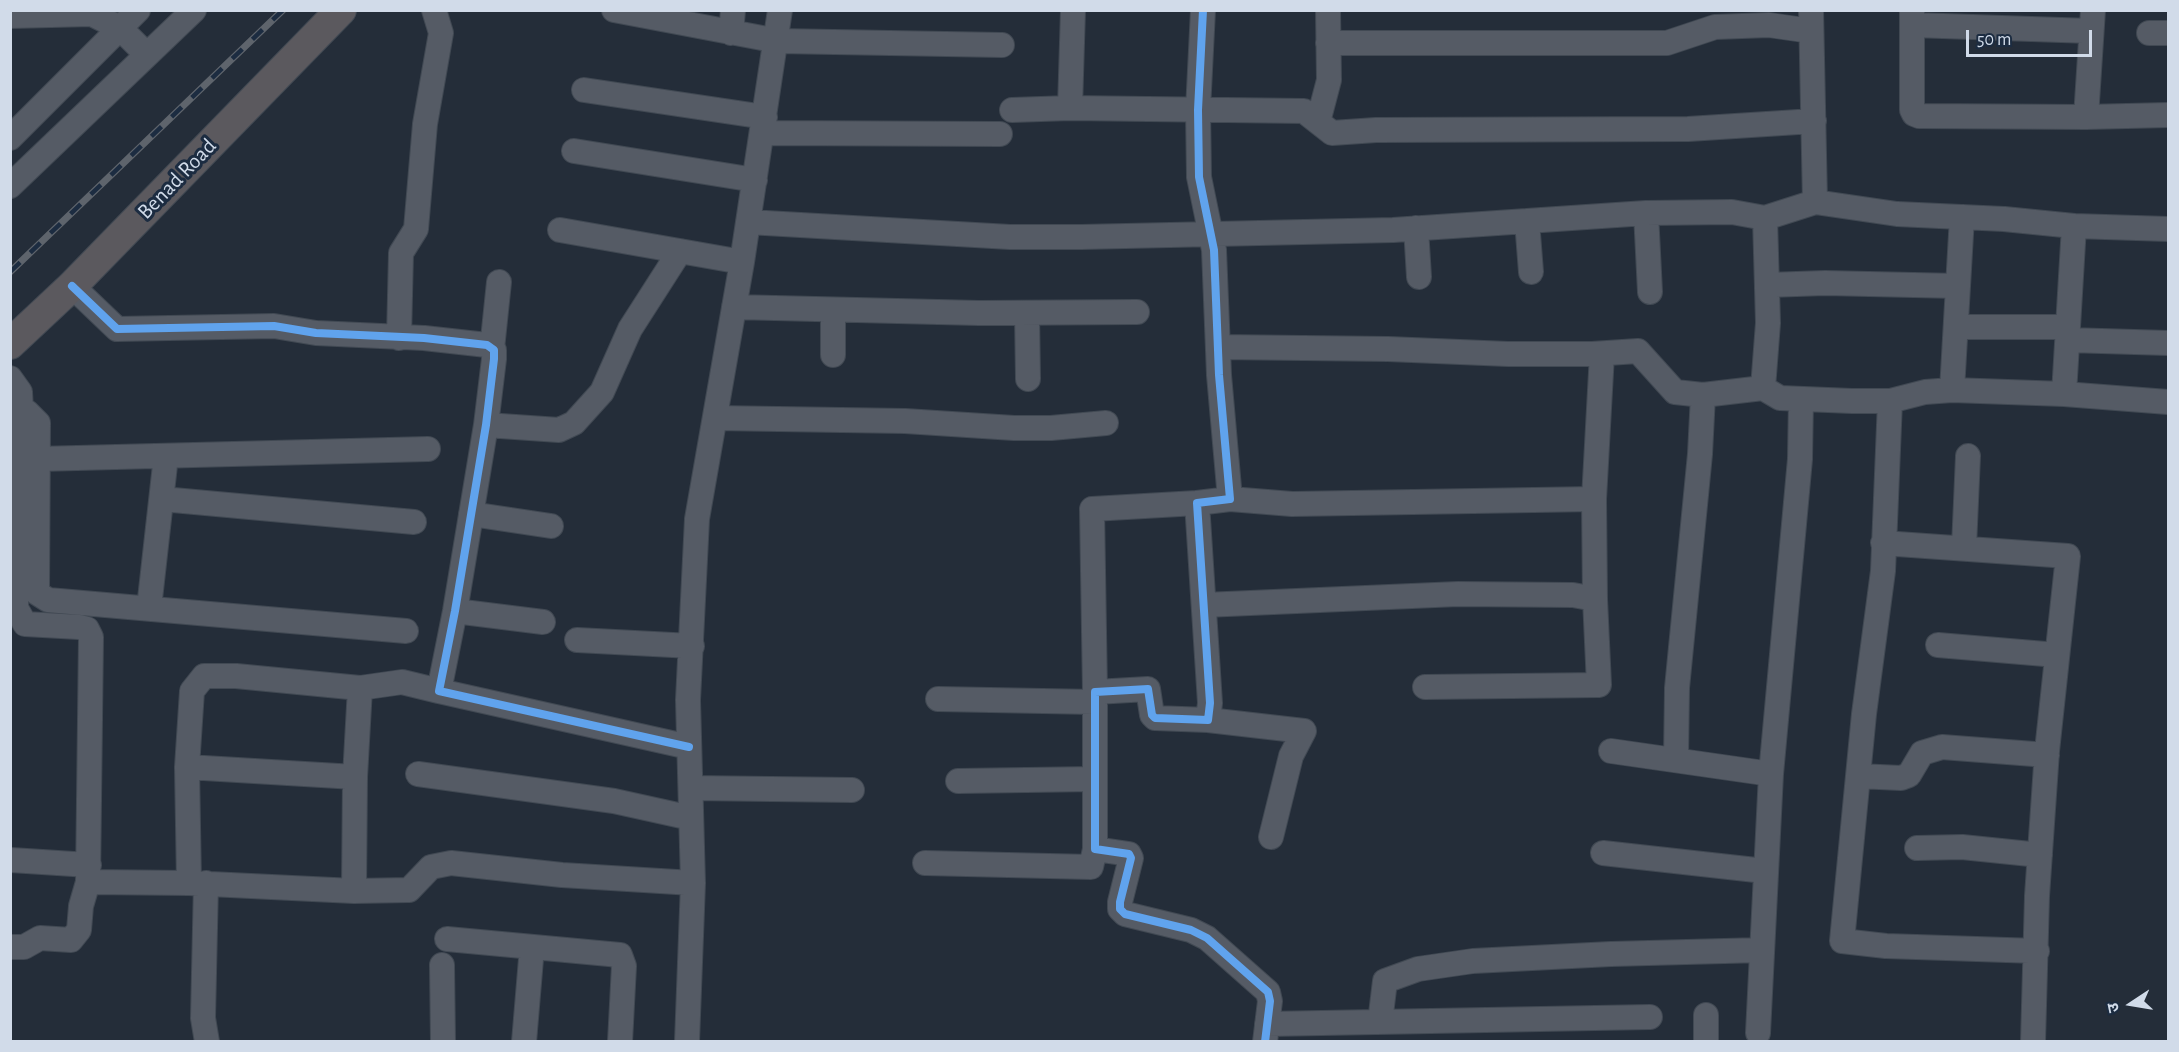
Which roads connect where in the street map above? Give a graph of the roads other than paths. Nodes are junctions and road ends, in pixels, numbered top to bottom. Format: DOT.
graph roads {
  1 [pos="138,10"];
  2 [pos="194,10"];
  3 [pos="341,10"];
  4 [pos="434,10"];
  5 [pos="780,10"];
  6 [pos="1072,10"];
  7 [pos="1203,10"];
  8 [pos="1328,10"];
  9 [pos="617,11"];
  10 [pos="10,16"];
  11 [pos="1912,18"];
  12 [pos="1811,21"];
  13 [pos="2092,21"];
  14 [pos="732,22"];
  15 [pos="120,28"];
  16 [pos="778,41"];
  17 [pos="1328,43"];
  18 [pos="1002,45"];
  19 [pos="147,55"];
  20 [pos="584,90"];
  21 [pos="1070,108"];
  22 [pos="1012,110"];
  23 [pos="1198,110"];
  24 [pos="2169,115"];
  25 [pos="2086,117"];
  26 [pos="1814,121"];
  27 [pos="1318,122"];
  28 [pos="764,125"];
  29 [pos="1000,135"];
  30 [pos="10,138"];
  31 [pos="574,151"];
  32 [pos="755,180"];
  33 [pos="10,186"];
  34 [pos="1815,202"];
  35 [pos="1646,213"];
  36 [pos="1962,217"];
  37 [pos="1765,218"];
  38 [pos="1527,221"];
  39 [pos="748,222"];
  40 [pos="2074,226"];
  41 [pos="1416,228"];
  42 [pos="2169,229"];
  43 [pos="560,230"];
  44 [pos="1211,234"];
  45 [pos="680,251"];
  46 [pos="742,262"];
  47 [pos="1531,272"];
  48 [pos="1419,277"];
  49 [pos="499,282"];
  50 [pos="1768,285"];
  51 [pos="72,286"];
  52 [pos="1958,286"];
  53 [pos="1650,292"];
  54 [pos="734,307"];
  55 [pos="833,310"];
  56 [pos="1137,312"];
  57 [pos="1027,313"];
  58 [pos="1957,327"];
  59 [pos="2068,334"];
  60 [pos="399,338"];
  61 [pos="2169,343"];
  62 [pos="10,344"];
  63 [pos="1219,347"];
  64 [pos="492,349"];
  65 [pos="1602,354"];
  66 [pos="833,355"];
  67 [pos="10,378"];
  68 [pos="1028,379"];
  69 [pos="1762,388"];
  70 [pos="1952,390"];
  71 [pos="2064,394"];
  72 [pos="1702,395"];
  73 [pos="1801,399"];
  74 [pos="1890,401"];
  75 [pos="2169,402"];
  76 [pos="715,418"];
  77 [pos="1106,423"];
  78 [pos="18,424"];
  79 [pos="486,425"];
  80 [pos="428,449"];
  81 [pos="166,456"];
  82 [pos="1968,456"];
  83 [pos="38,459"];
  84 [pos="162,499"];
  85 [pos="1594,499"];
  86 [pos="1230,500"];
  87 [pos="1197,503"];
  88 [pos="471,514"];
  89 [pos="414,522"];
  90 [pos="551,526"];
  91 [pos="1883,543"];
  92 [pos="1964,547"];
  93 [pos="1595,599"];
  94 [pos="1204,605"];
  95 [pos="149,608"];
  96 [pos="455,612"];
  97 [pos="543,622"];
  98 [pos="406,631"];
  99 [pos="577,640"];
  100 [pos="1938,645"];
  101 [pos="692,646"];
  102 [pos="2057,656"];
  103 [pos="1425,687"];
  104 [pos="360,688"];
  105 [pos="439,691"];
  106 [pos="1095,697"];
  107 [pos="938,699"];
  108 [pos="1208,720"];
  109 [pos="689,747"];
  110 [pos="1611,751"];
  111 [pos="2047,755"];
  112 [pos="1676,760"];
  113 [pos="187,767"];
  114 [pos="418,774"];
  115 [pos="1771,774"];
  116 [pos="1858,776"];
  117 [pos="355,777"];
  118 [pos="1094,778"];
  119 [pos="958,781"];
  120 [pos="691,788"];
  121 [pos="852,790"];
  122 [pos="691,818"];
  123 [pos="1271,837"];
  124 [pos="1917,848"];
  125 [pos="1095,849"];
  126 [pos="1603,853"];
  127 [pos="2040,855"];
  128 [pos="11,860"];
  129 [pos="925,863"];
  130 [pos="1765,871"];
  131 [pos="89,873"];
  132 [pos="197,883"];
  133 [pos="693,884"];
  134 [pos="354,891"];
  135 [pos="447,939"];
  136 [pos="10,947"];
  137 [pos="532,947"];
  138 [pos="1762,950"];
  139 [pos="2037,951"];
  140 [pos="442,965"];
  141 [pos="1706,1015"];
  142 [pos="1650,1017"];
  143 [pos="1380,1022"];
  144 [pos="1266,1033"];
  145 [pos="1758,1033"];
  146 [pos="207,1041"];
  147 [pos="443,1041"];
  148 [pos="524,1041"];
  149 [pos="620,1041"];
  150 [pos="687,1041"];
  151 [pos="1706,1041"];
  152 [pos="2033,1041"];
  1 -- 15 [label="street"];
  2 -- 19 [label="street"];
  3 -- 51 [label="main road, Benad Road"];
  4 -- 60 [label="street"];
  5 -- 16 [label="street"];
  6 -- 21 [label="street"];
  7 -- 23 [label="street"];
  8 -- 17 [label="street"];
  9 -- 14 [label="street"];
  10 -- 15 [label="street"];
  11 -- 13 [label="street"];
  11 -- 25 [label="street"];
  12 -- 17 [label="street"];
  12 -- 26 [label="street"];
  13 -- 25 [label="street"];
  14 -- 16 [label="street"];
  15 -- 19 [label="street"];
  15 -- 30 [label="street"];
  16 -- 18 [label="street"];
  16 -- 28 [label="street"];
  17 -- 27 [label="street"];
  19 -- 33 [label="street"];
  20 -- 28 [label="street"];
  21 -- 22 [label="street"];
  21 -- 23 [label="street"];
  23 -- 27 [label="street"];
  23 -- 44 [label="street"];
  24 -- 25 [label="street"];
  26 -- 27 [label="street"];
  26 -- 34 [label="street"];
  28 -- 29 [label="street"];
  28 -- 32 [label="street"];
  31 -- 32 [label="street"];
  32 -- 39 [label="street"];
  34 -- 36 [label="street"];
  34 -- 37 [label="street"];
  35 -- 37 [label="street"];
  35 -- 38 [label="street"];
  35 -- 53 [label="street"];
  36 -- 40 [label="street"];
  36 -- 52 [label="street"];
  37 -- 50 [label="street"];
  38 -- 41 [label="street"];
  38 -- 47 [label="street"];
  39 -- 44 [label="street"];
  39 -- 46 [label="street"];
  40 -- 42 [label="street"];
  40 -- 59 [label="street"];
  41 -- 44 [label="street"];
  41 -- 48 [label="street"];
  43 -- 45 [label="street"];
  44 -- 63 [label="street"];
  45 -- 46 [label="street"];
  45 -- 79 [label="street"];
  46 -- 54 [label="street"];
  49 -- 64 [label="street"];
  50 -- 52 [label="street"];
  50 -- 69 [label="street"];
  51 -- 60 [label="street"];
  51 -- 62 [label="main road, Benad Road"];
  52 -- 58 [label="street"];
  54 -- 55 [label="street"];
  54 -- 76 [label="street"];
  55 -- 57 [label="street"];
  55 -- 66 [label="street"];
  56 -- 57 [label="street"];
  57 -- 68 [label="street"];
  58 -- 59 [label="street"];
  58 -- 70 [label="street"];
  59 -- 61 [label="street"];
  59 -- 71 [label="street"];
  60 -- 64 [label="street"];
  63 -- 65 [label="street"];
  63 -- 86 [label="street"];
  64 -- 79 [label="street"];
  65 -- 72 [label="street"];
  65 -- 85 [label="street"];
  67 -- 78 [label="street"];
  69 -- 72 [label="street"];
  69 -- 73 [label="street"];
  70 -- 71 [label="street"];
  70 -- 74 [label="street"];
  71 -- 75 [label="street"];
  72 -- 112 [label="street"];
  73 -- 74 [label="street"];
  73 -- 115 [label="street"];
  74 -- 91 [label="street"];
  76 -- 77 [label="street"];
  76 -- 101 [label="street"];
  78 -- 83 [label="street"];
  78 -- 131 [label="street"];
  79 -- 88 [label="street"];
  80 -- 81 [label="street"];
  81 -- 83 [label="street"];
  81 -- 84 [label="street"];
  82 -- 92 [label="street"];
  83 -- 95 [label="street"];
  84 -- 89 [label="street"];
  84 -- 95 [label="street"];
  85 -- 86 [label="street"];
  85 -- 93 [label="street"];
  86 -- 87 [label="street"];
  87 -- 94 [label="street"];
  87 -- 106 [label="street"];
  88 -- 90 [label="street"];
  88 -- 96 [label="street"];
  91 -- 92 [label="street"];
  91 -- 116 [label="street"];
  92 -- 102 [label="street"];
  93 -- 94 [label="street"];
  93 -- 103 [label="street"];
  94 -- 108 [label="street"];
  95 -- 98 [label="street"];
  96 -- 97 [label="street"];
  96 -- 105 [label="street"];
  99 -- 101 [label="street"];
  100 -- 102 [label="street"];
  101 -- 109 [label="street"];
  102 -- 111 [label="street"];
  104 -- 105 [label="street"];
  104 -- 113 [label="street"];
  104 -- 117 [label="street"];
  105 -- 109 [label="street"];
  106 -- 107 [label="street"];
  106 -- 108 [label="street"];
  106 -- 118 [label="street"];
  108 -- 123 [label="street"];
  109 -- 120 [label="street"];
  110 -- 112 [label="street"];
  111 -- 116 [label="street"];
  111 -- 127 [label="street"];
  112 -- 115 [label="street"];
  113 -- 117 [label="street"];
  113 -- 132 [label="street"];
  114 -- 122 [label="street"];
  115 -- 130 [label="street"];
  116 -- 139 [label="street"];
  117 -- 134 [label="street"];
  118 -- 119 [label="street"];
  118 -- 125 [label="street"];
  120 -- 121 [label="street"];
  120 -- 122 [label="street"];
  122 -- 133 [label="street"];
  124 -- 127 [label="street"];
  125 -- 129 [label="street"];
  125 -- 144 [label="street"];
  126 -- 130 [label="street"];
  127 -- 139 [label="street"];
  128 -- 131 [label="street"];
  130 -- 138 [label="street"];
  131 -- 132 [label="street"];
  131 -- 136 [label="street"];
  132 -- 134 [label="street"];
  132 -- 146 [label="street"];
  133 -- 134 [label="street"];
  133 -- 150 [label="street"];
  135 -- 137 [label="street"];
  137 -- 148 [label="street"];
  137 -- 149 [label="street"];
  138 -- 143 [label="street"];
  138 -- 145 [label="street"];
  139 -- 152 [label="street"];
  140 -- 147 [label="street"];
  141 -- 151 [label="street"];
  142 -- 143 [label="street"];
  143 -- 144 [label="street"];
}
